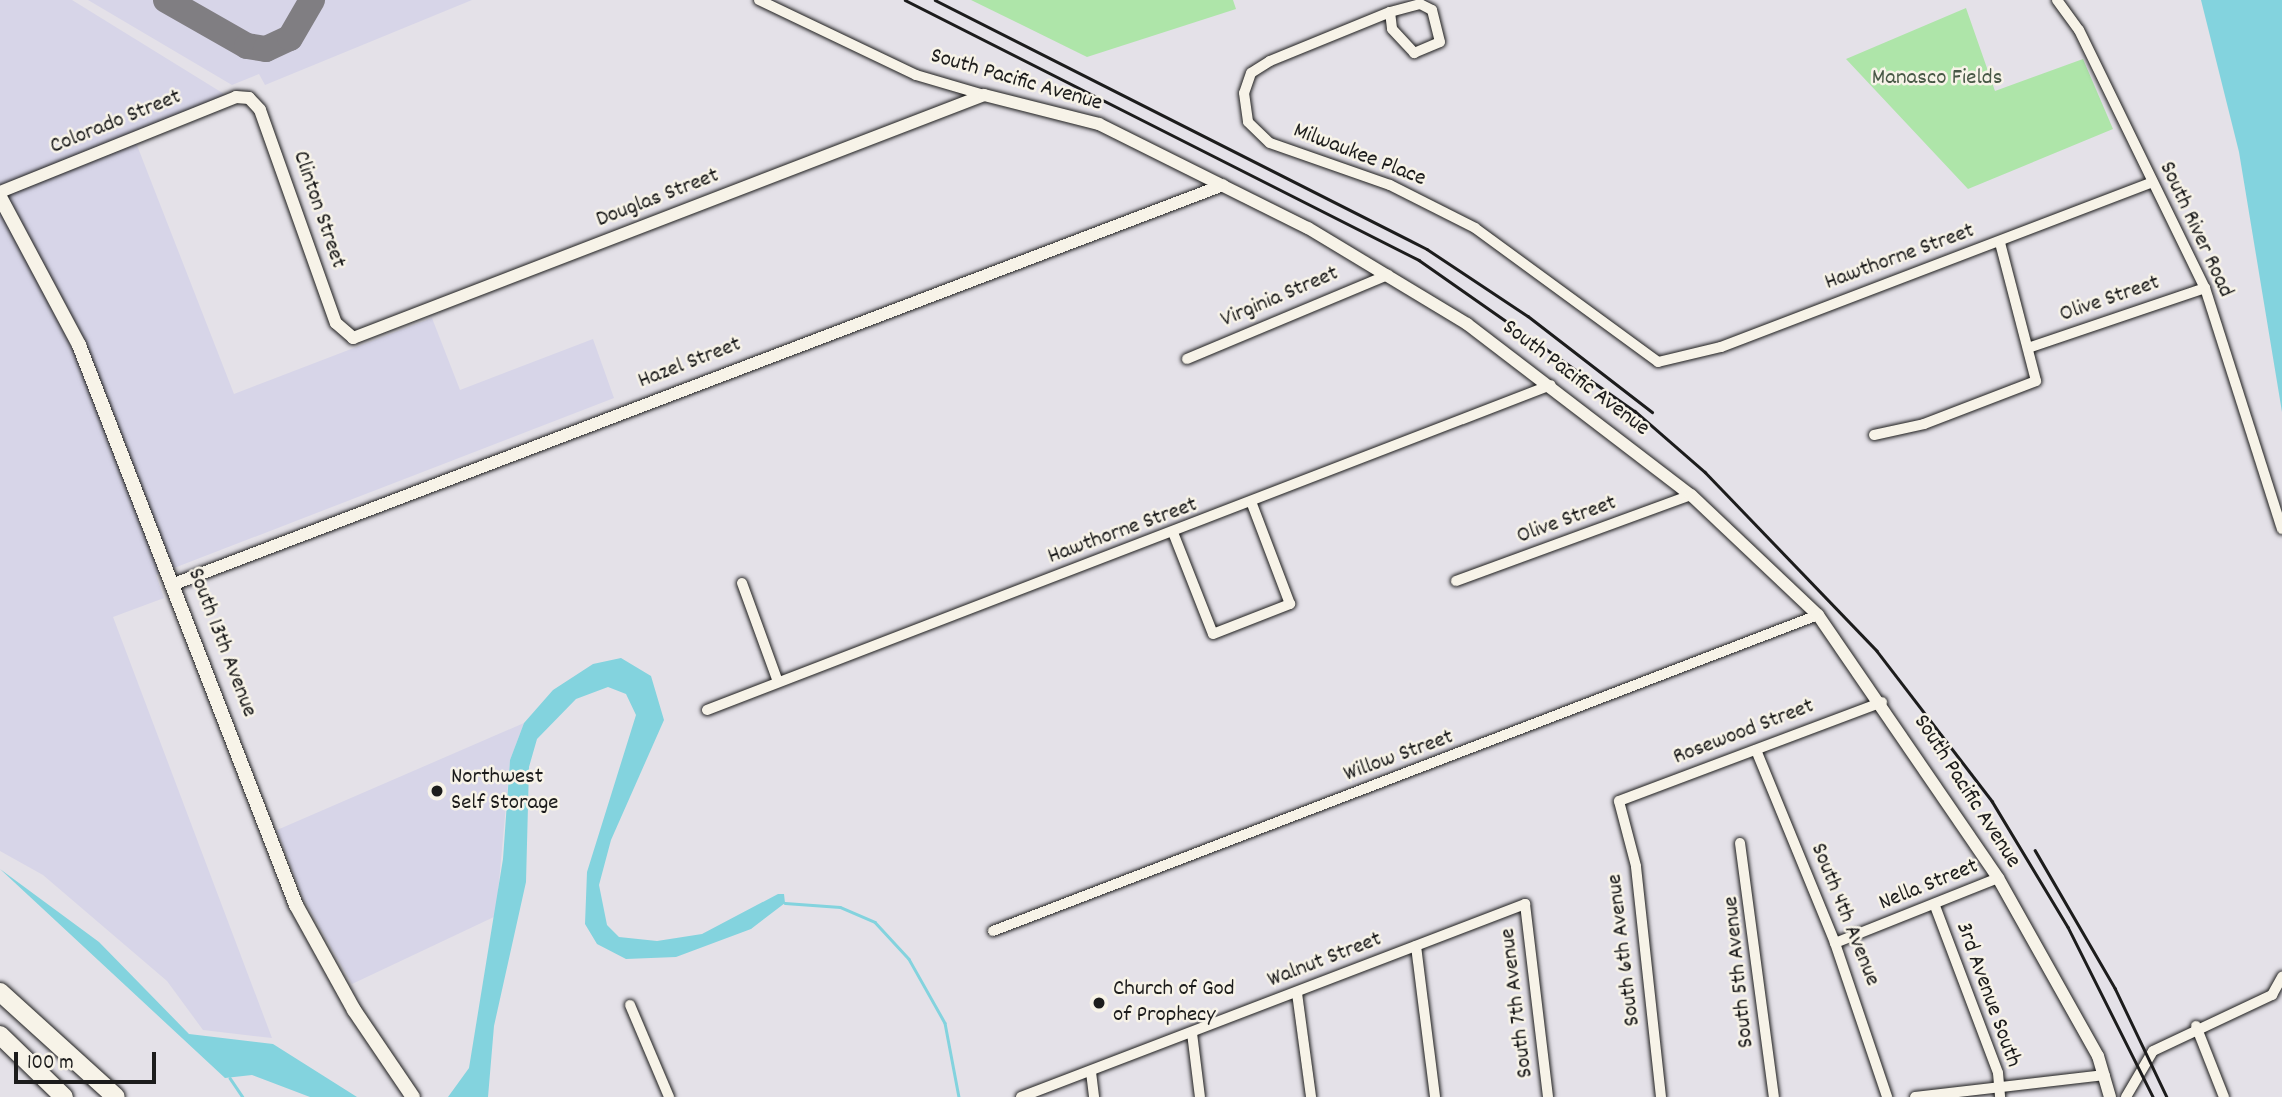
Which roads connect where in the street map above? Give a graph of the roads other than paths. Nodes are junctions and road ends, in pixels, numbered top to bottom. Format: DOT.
graph roads {
  1 [pos="759,0"];
  2 [pos="2056,0"];
  3 [pos="1390,12"];
  4 [pos="984,95"];
  5 [pos="249,98"];
  6 [pos="2152,182"];
  7 [pos="1223,185"];
  8 [pos="0,195"];
  9 [pos="2000,243"];
  10 [pos="1388,275"];
  11 [pos="2205,288"];
  12 [pos="346,336"];
  13 [pos="2028,348"];
  14 [pos="1187,359"];
  15 [pos="1658,362"];
  16 [pos="1550,385"];
  17 [pos="1874,435"];
  18 [pos="1691,495"];
  19 [pos="1252,505"];
  20 [pos="2282,529"];
  21 [pos="1174,535"];
  22 [pos="1456,581"];
  23 [pos="743,583"];
  24 [pos="174,584"];
  25 [pos="1818,615"];
  26 [pos="776,679"];
  27 [pos="1882,702"];
  28 [pos="707,710"];
  29 [pos="1756,750"];
  30 [pos="1619,801"];
  31 [pos="1741,843"];
  32 [pos="1998,878"];
  33 [pos="1525,904"];
  34 [pos="1935,906"];
  35 [pos="993,931"];
  36 [pos="1835,943"];
  37 [pos="1416,946"];
  38 [pos="2282,977"];
  39 [pos="0,992"];
  40 [pos="1297,993"];
  41 [pos="630,1004"];
  42 [pos="2196,1026"];
  43 [pos="1192,1033"];
  44 [pos="0,1035"];
  45 [pos="1091,1072"];
  46 [pos="2105,1075"];
  47 [pos="1999,1092"];
  48 [pos="64,1097"];
  49 [pos="116,1097"];
  50 [pos="413,1097"];
  51 [pos="668,1097"];
  52 [pos="1021,1097"];
  53 [pos="1094,1097"];
  54 [pos="1200,1097"];
  55 [pos="1311,1097"];
  56 [pos="1435,1097"];
  57 [pos="1548,1097"];
  58 [pos="1661,1097"];
  59 [pos="1774,1097"];
  60 [pos="1887,1097"];
  61 [pos="1915,1097"];
  62 [pos="2110,1097"];
  63 [pos="2126,1097"];
  64 [pos="2224,1097"];
  1 -- 4 [label="street, South Pacific Avenue"];
  2 -- 6 [label="street, South River Road"];
  3 -- 3 [label="street, Milwaukee Place"];
  3 -- 15 [label="street, Milwaukee Place"];
  4 -- 7 [label="street, South Pacific Avenue"];
  4 -- 12 [label="street, Douglas Street"];
  5 -- 8 [label="street, Colorado Street"];
  5 -- 12 [label="street, Clinton Street"];
  6 -- 9 [label="street, Hawthorne Street"];
  6 -- 11 [label="street, South River Road"];
  7 -- 10 [label="street, South Pacific Avenue"];
  7 -- 24 [label="street, Hazel Street"];
  8 -- 24 [label="main road, South 13th Avenue"];
  9 -- 13 [label="street"];
  9 -- 15 [label="street, Hawthorne Street"];
  10 -- 14 [label="street, Virginia Street"];
  10 -- 16 [label="street, South Pacific Avenue"];
  11 -- 13 [label="street, Olive Street"];
  11 -- 20 [label="street, South River Road"];
  13 -- 17 [label="street"];
  16 -- 18 [label="street, South Pacific Avenue"];
  16 -- 19 [label="street, Hawthorne Street"];
  18 -- 22 [label="street, Olive Street"];
  18 -- 25 [label="street, South Pacific Avenue"];
  19 -- 21 [label="street, Hawthorne Street"];
  19 -- 21 [label="street"];
  21 -- 26 [label="street, Hawthorne Street"];
  23 -- 26 [label="street"];
  24 -- 50 [label="main road, South 13th Avenue"];
  25 -- 27 [label="street, South Pacific Avenue"];
  25 -- 35 [label="street, Willow Street"];
  26 -- 28 [label="street, Hawthorne Street"];
  27 -- 29 [label="street, Rosewood Street"];
  27 -- 32 [label="street, South Pacific Avenue"];
  29 -- 30 [label="street, Rosewood Street"];
  29 -- 36 [label="street, South 4th Avenue"];
  30 -- 58 [label="street, South 6th Avenue"];
  31 -- 59 [label="street, South 5th Avenue"];
  32 -- 34 [label="street, Nella Street"];
  32 -- 46 [label="street, South Pacific Avenue"];
  33 -- 37 [label="street, Walnut Street"];
  33 -- 57 [label="street, South 7th Avenue"];
  34 -- 36 [label="street, Nella Street"];
  34 -- 47 [label="street, 3rd Avenue South"];
  36 -- 60 [label="street, South 4th Avenue"];
  37 -- 40 [label="street, Walnut Street"];
  37 -- 56 [label="street"];
  38 -- 42 [label="street"];
  39 -- 49 [label="highway"];
  40 -- 43 [label="street, Walnut Street"];
  40 -- 55 [label="street"];
  41 -- 51 [label="street"];
  42 -- 63 [label="street"];
  42 -- 64 [label="street"];
  43 -- 45 [label="street, Walnut Street"];
  43 -- 54 [label="street"];
  44 -- 48 [label="highway"];
  45 -- 52 [label="street, Walnut Street"];
  45 -- 53 [label="street"];
  46 -- 47 [label="street"];
  46 -- 62 [label="street, South Pacific Avenue"];
  47 -- 61 [label="street"];
}
